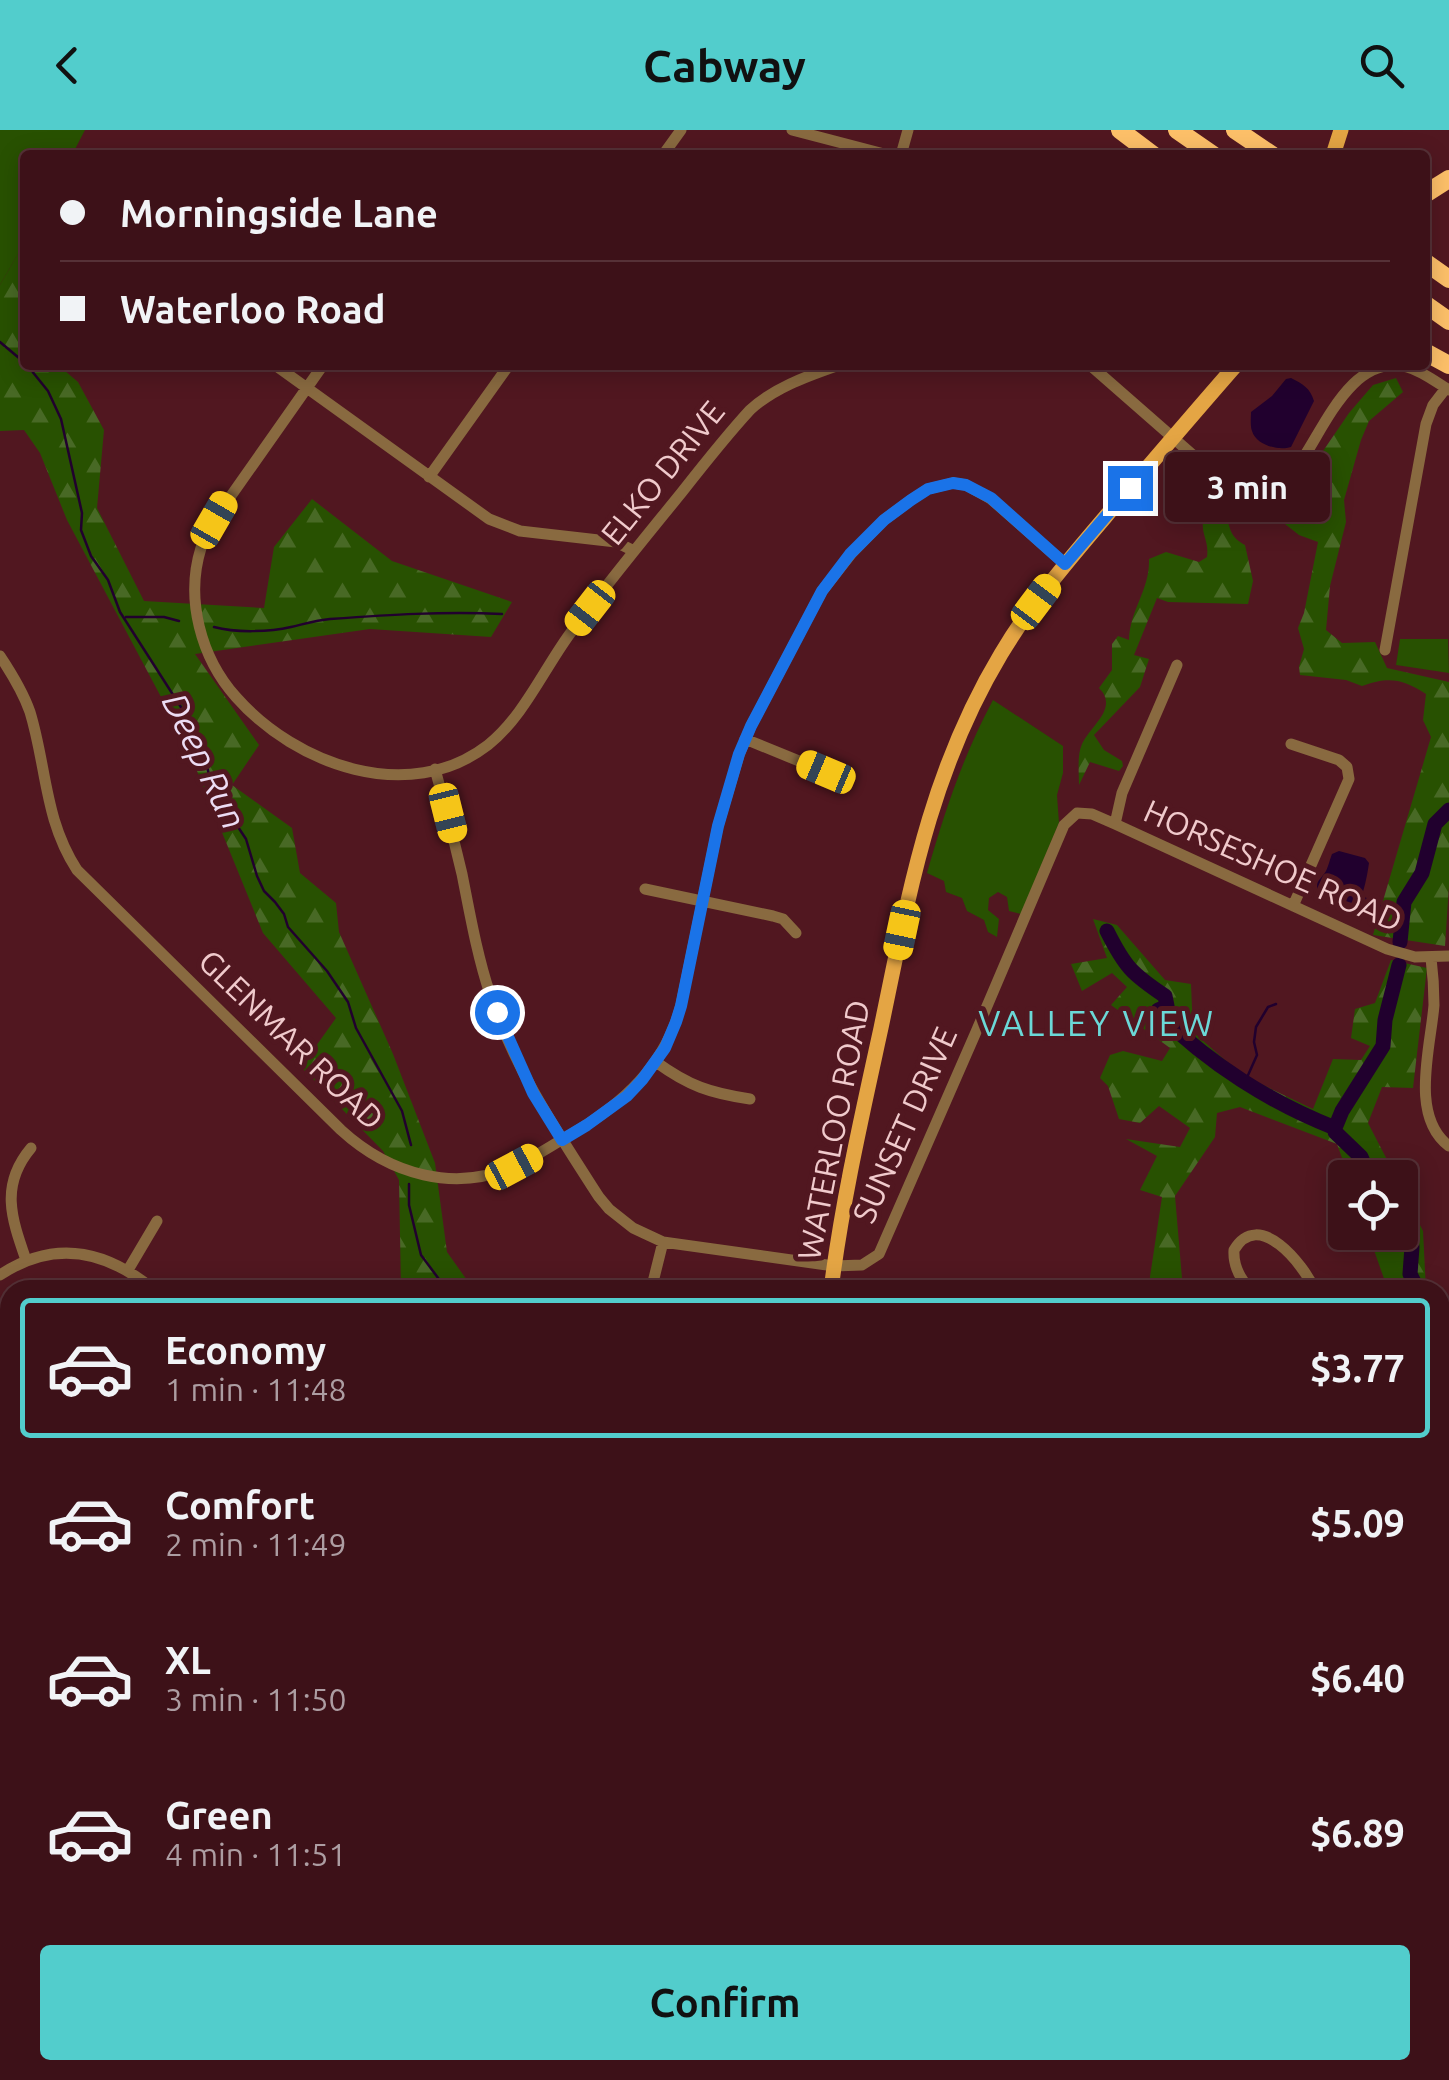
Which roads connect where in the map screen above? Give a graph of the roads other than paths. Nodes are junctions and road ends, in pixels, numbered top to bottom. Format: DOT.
graph roads {
  1 [pos="792,130"];
  2 [pos="1120,130"];
  3 [pos="1177,130"];
  4 [pos="1235,130"];
  5 [pos="869,150"];
  6 [pos="1146,150"];
  7 [pos="1206,150"];
  8 [pos="1265,150"];
  9 [pos="281,370"];
  10 [pos="320,370"];
  11 [pos="506,370"];
  12 [pos="826,370"];
  13 [pos="1096,370"];
  14 [pos="1232,370"];
  15 [pos="1374,370"];
  16 [pos="1416,370"];
  17 [pos="307,388"];
  18 [pos="1448,389"];
  19 [pos="1172,438"];
  20 [pos="428,477"];
  21 [pos="634,551"];
  22 [pos="1065,564"];
  23 [pos="1384,650"];
  24 [pos="0,656"];
  25 [pos="1177,665"];
  26 [pos="745,739"];
  27 [pos="1291,744"];
  28 [pos="435,770"];
  29 [pos="826,772"];
  30 [pos="1077,813"];
  31 [pos="1114,824"];
  32 [pos="645,890"];
  33 [pos="702,902"];
  34 [pos="1293,906"];
  35 [pos="796,932"];
  36 [pos="1449,956"];
  37 [pos="1431,958"];
  38 [pos="656,1062"];
  39 [pos="750,1099"];
  40 [pos="562,1140"];
  41 [pos="1449,1146"];
  42 [pos="32,1148"];
  43 [pos="158,1221"];
  44 [pos="663,1242"];
  45 [pos="26,1260"];
  46 [pos="834,1266"];
  47 [pos="128,1270"];
  48 [pos="0,1275"];
  49 [pos="141,1280"];
  50 [pos="654,1280"];
  51 [pos="833,1280"];
  52 [pos="1243,1280"];
  53 [pos="1310,1280"];
  1 -- 5 [label="street"];
  2 -- 6 [label="highway"];
  3 -- 7 [label="highway"];
  4 -- 8 [label="highway"];
  9 -- 17 [label="street"];
  10 -- 17 [label="street, ELKO DRIVE"];
  11 -- 20 [label="street"];
  12 -- 21 [label="street, ELKO DRIVE"];
  13 -- 19 [label="street"];
  14 -- 19 [label="main road, WATERLOO ROAD"];
  15 -- 19 [label="street"];
  16 -- 18 [label="street"];
  17 -- 20 [label="street"];
  17 -- 28 [label="street, ELKO DRIVE"];
  18 -- 23 [label="street"];
  19 -- 22 [label="main road, WATERLOO ROAD"];
  20 -- 21 [label="street"];
  21 -- 28 [label="street, ELKO DRIVE"];
  22 -- 26 [label="street, GLENMAR ROAD"];
  22 -- 46 [label="main road, WATERLOO ROAD"];
  24 -- 40 [label="street, GLENMAR ROAD"];
  25 -- 31 [label="street"];
  26 -- 29 [label="street"];
  26 -- 33 [label="street, GLENMAR ROAD"];
  27 -- 34 [label="street"];
  28 -- 40 [label="street"];
  30 -- 31 [label="street, HORSESHOE ROAD"];
  30 -- 46 [label="street, SUNSET DRIVE"];
  31 -- 34 [label="street, HORSESHOE ROAD"];
  32 -- 33 [label="street"];
  33 -- 35 [label="street"];
  33 -- 38 [label="street, GLENMAR ROAD"];
  34 -- 37 [label="street, HORSESHOE ROAD"];
  36 -- 37 [label="street, HORSESHOE ROAD"];
  37 -- 41 [label="street"];
  38 -- 39 [label="street"];
  38 -- 40 [label="street, GLENMAR ROAD"];
  40 -- 44 [label="street"];
  42 -- 45 [label="street"];
  43 -- 47 [label="street"];
  44 -- 46 [label="street"];
  44 -- 50 [label="street"];
  45 -- 47 [label="street"];
  45 -- 48 [label="street"];
  46 -- 51 [label="main road, WATERLOO ROAD"];
  47 -- 49 [label="street"];
  52 -- 53 [label="street"];
}
